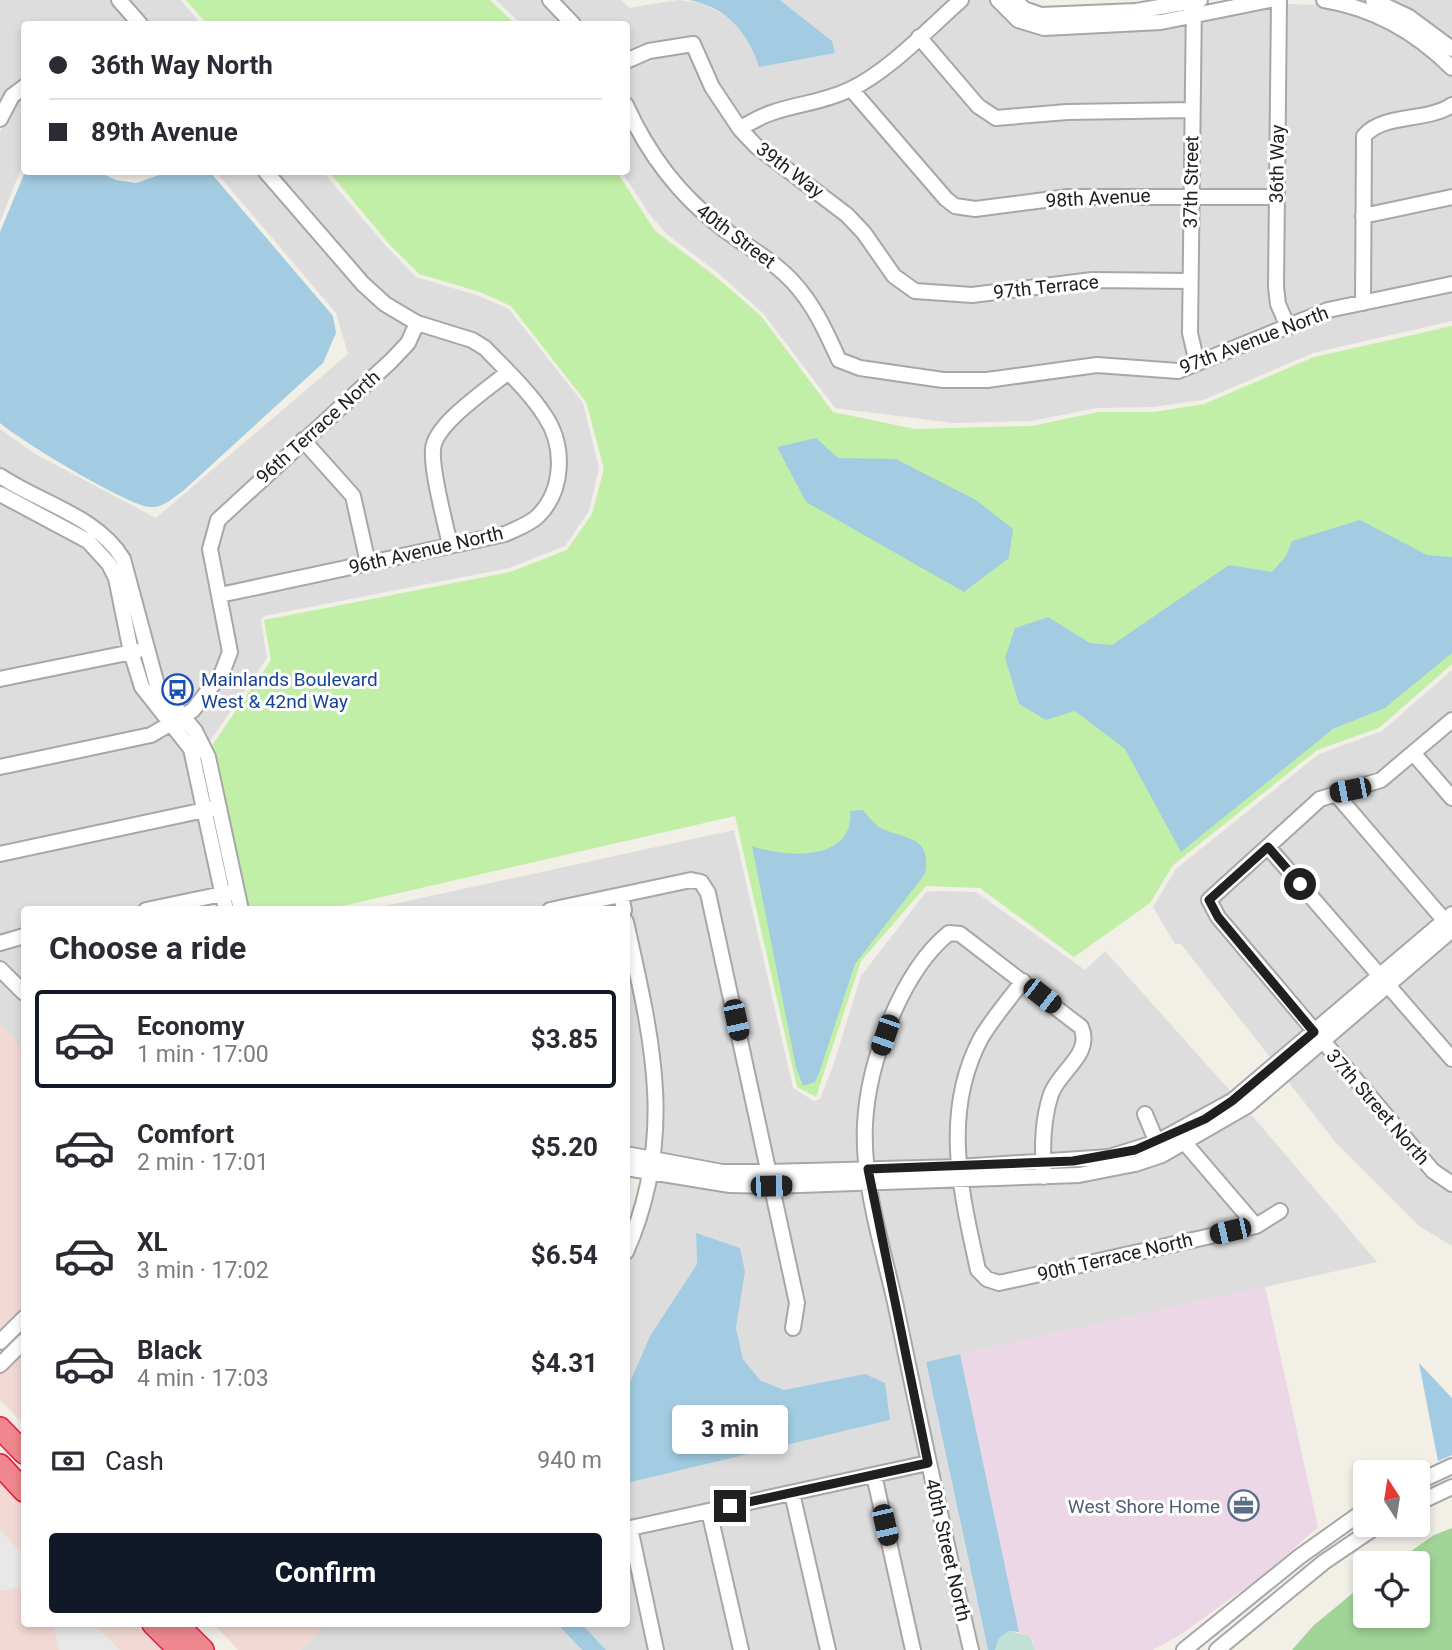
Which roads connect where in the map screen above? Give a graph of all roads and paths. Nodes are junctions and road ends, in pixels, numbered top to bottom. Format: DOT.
graph roads {
  1 [pos="119,0"];
  2 [pos="550,0"];
  3 [pos="961,0"];
  4 [pos="998,0"];
  5 [pos="1015,0"];
  6 [pos="1270,0"];
  7 [pos="1279,0"];
  8 [pos="1324,0"];
  9 [pos="1373,0"];
  10 [pos="1196,4"];
  11 [pos="1358,4"];
  12 [pos="1108,13"];
  13 [pos="137,21"];
  14 [pos="570,21"];
  15 [pos="919,37"];
  16 [pos="1452,49"];
  17 [pos="630,59"];
  18 [pos="1452,68"];
  19 [pos="21,89"];
  20 [pos="852,89"];
  21 [pos="1452,105"];
  22 [pos="1192,110"];
  23 [pos="630,113"];
  24 [pos="0,119"];
  25 [pos="740,129"];
  26 [pos="269,175"];
  27 [pos="1191,196"];
  28 [pos="1276,197"];
  29 [pos="1452,197"];
  30 [pos="1363,216"];
  31 [pos="1190,281"];
  32 [pos="1452,284"];
  33 [pos="904,285"];
  34 [pos="1363,303"];
  35 [pos="417,323"];
  36 [pos="1288,327"];
  37 [pos="1198,363"];
  38 [pos="846,365"];
  39 [pos="508,372"];
  40 [pos="303,440"];
  41 [pos="0,476"];
  42 [pos="0,494"];
  43 [pos="450,545"];
  44 [pos="368,563"];
  45 [pos="219,595"];
  46 [pos="138,651"];
  47 [pos="0,679"];
  48 [pos="1452,720"];
  49 [pos="177,721"];
  50 [pos="1414,754"];
  51 [pos="0,767"];
  52 [pos="1335,793"];
  53 [pos="1452,798"];
  54 [pos="211,808"];
  55 [pos="1268,847"];
  56 [pos="0,854"];
  57 [pos="230,892"];
  58 [pos="622,903"];
  59 [pos="165,906"];
  60 [pos="227,906"];
  61 [pos="239,906"];
  62 [pos="591,906"];
  63 [pos="1450,923"];
  64 [pos="21,937"];
  65 [pos="630,941"];
  66 [pos="0,943"];
  67 [pos="0,969"];
  68 [pos="1023,981"];
  69 [pos="1383,981"];
  70 [pos="21,990"];
  71 [pos="1318,1037"];
  72 [pos="1452,1059"];
  73 [pos="1145,1114"];
  74 [pos="1185,1143"];
  75 [pos="1160,1148"];
  76 [pos="630,1156"];
  77 [pos="652,1167"];
  78 [pos="630,1168"];
  79 [pos="1044,1170"];
  80 [pos="958,1174"];
  81 [pos="869,1177"];
  82 [pos="770,1179"];
  83 [pos="1452,1184"];
  84 [pos="1280,1211"];
  85 [pos="1256,1226"];
  86 [pos="630,1239"];
  87 [pos="21,1321"];
  88 [pos="793,1328"];
  89 [pos="0,1342"];
  90 [pos="21,1344"];
  91 [pos="0,1365"];
  92 [pos="0,1428"];
  93 [pos="21,1450"];
  94 [pos="928,1463"];
  95 [pos="0,1465"];
  96 [pos="1452,1466"];
  97 [pos="874,1475"];
  98 [pos="1430,1476"];
  99 [pos="1452,1487"];
  100 [pos="21,1488"];
  101 [pos="792,1493"];
  102 [pos="1430,1497"];
  103 [pos="709,1511"];
  104 [pos="1353,1519"];
  105 [pos="630,1528"];
  106 [pos="630,1537"];
  107 [pos="1361,1537"];
  108 [pos="156,1627"];
  109 [pos="180,1627"];
  110 [pos="193,1627"];
  111 [pos="178,1650"];
  112 [pos="203,1650"];
  113 [pos="215,1650"];
  114 [pos="656,1650"];
  115 [pos="741,1650"];
  116 [pos="828,1650"];
  117 [pos="913,1650"];
  118 [pos="971,1650"];
  119 [pos="1184,1650"];
  120 [pos="1217,1650"];
  1 -- 13 [label="street"];
  2 -- 14 [label="street"];
  3 -- 15 [label="street"];
  4 -- 12 [label="street"];
  5 -- 12 [label="street"];
  6 -- 10 [label="street"];
  7 -- 28 [label="street, 36th Way"];
  8 -- 11 [label="street"];
  9 -- 16 [label="street"];
  10 -- 12 [label="street"];
  10 -- 22 [label="street, 37th Street"];
  11 -- 18 [label="street"];
  15 -- 20 [label="street"];
  15 -- 22 [label="street"];
  17 -- 25 [label="street, 39th Way"];
  19 -- 24 [label="street"];
  20 -- 25 [label="street"];
  20 -- 27 [label="street, 98th Avenue"];
  21 -- 30 [label="street"];
  22 -- 27 [label="street, 37th Street"];
  23 -- 38 [label="street, 40th Street"];
  25 -- 33 [label="street, 39th Way"];
  26 -- 35 [label="street"];
  27 -- 28 [label="street, 98th Avenue"];
  27 -- 31 [label="street, 37th Street"];
  28 -- 36 [label="street, 36th Way"];
  29 -- 30 [label="street"];
  30 -- 34 [label="street"];
  31 -- 33 [label="street, 97th Terrace"];
  31 -- 37 [label="street, 37th Street"];
  32 -- 34 [label="street, 97th Avenue North"];
  34 -- 36 [label="street, 97th Avenue North"];
  35 -- 39 [label="street"];
  35 -- 40 [label="street, 96th Terrace North"];
  36 -- 37 [label="street, 97th Avenue North"];
  37 -- 38 [label="street, 97th Avenue North"];
  39 -- 43 [label="street"];
  39 -- 43 [label="street, 96th Avenue North"];
  40 -- 44 [label="street"];
  40 -- 45 [label="street, 96th Terrace North"];
  41 -- 46 [label="street"];
  42 -- 46 [label="street"];
  43 -- 44 [label="street, 96th Avenue North"];
  44 -- 45 [label="street, 96th Avenue North"];
  45 -- 49 [label="street"];
  46 -- 47 [label="street"];
  46 -- 49 [label="street"];
  48 -- 50 [label="street"];
  49 -- 51 [label="street"];
  49 -- 54 [label="street"];
  50 -- 52 [label="street"];
  50 -- 53 [label="street"];
  52 -- 55 [label="street"];
  52 -- 63 [label="street"];
  54 -- 56 [label="street"];
  54 -- 57 [label="street"];
  55 -- 69 [label="street"];
  55 -- 71 [label="street, 37th Street North"];
  57 -- 59 [label="street"];
  57 -- 60 [label="street"];
  57 -- 61 [label="street"];
  58 -- 62 [label="street"];
  58 -- 82 [label="street"];
  63 -- 69 [label="street"];
  64 -- 66 [label="street"];
  65 -- 77 [label="street"];
  67 -- 70 [label="street"];
  68 -- 79 [label="street"];
  68 -- 80 [label="street"];
  68 -- 81 [label="street, 40th Street North"];
  69 -- 71 [label="street"];
  69 -- 72 [label="street"];
  71 -- 74 [label="street"];
  71 -- 75 [label="street"];
  71 -- 83 [label="street, 37th Street North"];
  73 -- 75 [label="street"];
  74 -- 75 [label="street"];
  74 -- 85 [label="street"];
  75 -- 79 [label="street"];
  76 -- 77 [label="street"];
  77 -- 78 [label="street"];
  77 -- 82 [label="street"];
  77 -- 86 [label="street"];
  79 -- 80 [label="street"];
  80 -- 81 [label="street"];
  80 -- 85 [label="street, 90th Terrace North"];
  81 -- 82 [label="street"];
  81 -- 94 [label="street, 40th Street North"];
  82 -- 88 [label="street"];
  84 -- 85 [label="street, 90th Terrace North"];
  87 -- 89 [label="street"];
  90 -- 91 [label="street"];
  92 -- 93 [label="highway"];
  94 -- 97 [label="street"];
  94 -- 118 [label="street, 40th Street North"];
  95 -- 100 [label="highway"];
  96 -- 98 [label="street"];
  97 -- 101 [label="street"];
  97 -- 117 [label="street"];
  99 -- 102 [label="street"];
  101 -- 103 [label="street"];
  101 -- 116 [label="street"];
  103 -- 105 [label="street"];
  103 -- 115 [label="street"];
  104 -- 119 [label="street"];
  106 -- 114 [label="street"];
  107 -- 120 [label="street"];
  108 -- 111 [label="highway"];
  109 -- 112 [label="highway"];
  110 -- 113 [label="highway"];
}
